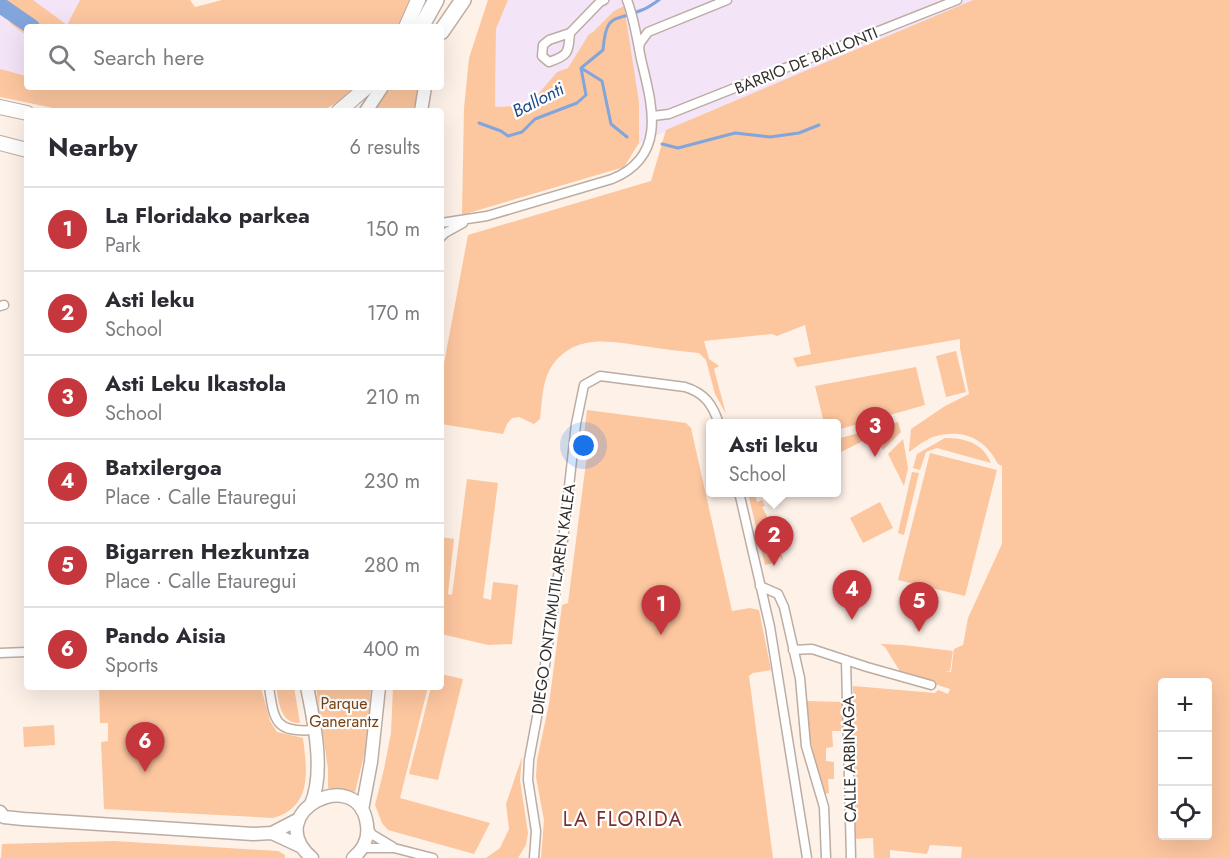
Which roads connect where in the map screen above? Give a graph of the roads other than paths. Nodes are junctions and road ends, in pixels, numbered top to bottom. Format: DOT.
graph roads {
  1 [pos="420,0"];
  2 [pos="436,0"];
  3 [pos="454,0"];
  4 [pos="463,0"];
  5 [pos="604,0"];
  6 [pos="627,0"];
  7 [pos="728,0"];
  8 [pos="957,0"];
  9 [pos="634,23"];
  10 [pos="408,24"];
  11 [pos="415,24"];
  12 [pos="423,24"];
  13 [pos="444,25"];
  14 [pos="444,28"];
  15 [pos="655,29"];
  16 [pos="570,33"];
  17 [pos="639,50"];
  18 [pos="364,90"];
  19 [pos="380,90"];
  20 [pos="424,90"];
  21 [pos="0,107"];
  22 [pos="342,108"];
  23 [pos="368,108"];
  24 [pos="422,108"];
  25 [pos="24,112"];
  26 [pos="653,116"];
  27 [pos="0,142"];
  28 [pos="24,149"];
  29 [pos="467,220"];
  30 [pos="444,221"];
  31 [pos="444,233"];
  32 [pos="718,419"];
  33 [pos="740,497"];
  34 [pos="760,586"];
  35 [pos="793,650"];
  36 [pos="24,652"];
  37 [pos="0,653"];
  38 [pos="846,660"];
  39 [pos="931,685"];
  40 [pos="269,690"];
  41 [pos="307,690"];
  42 [pos="379,690"];
  43 [pos="314,730"];
  44 [pos="311,804"];
  45 [pos="362,810"];
  46 [pos="2,819"];
  47 [pos="299,819"];
  48 [pos="368,828"];
  49 [pos="272,833"];
  50 [pos="534,847"];
  51 [pos="393,848"];
  52 [pos="362,849"];
  53 [pos="307,854"];
  54 [pos="353,858"];
  55 [pos="433,858"];
  56 [pos="525,858"];
  57 [pos="534,858"];
  58 [pos="807,858"];
  59 [pos="826,858"];
  60 [pos="851,858"];
  1 -- 10 [label="main road"];
  1 -- 11 [label="street"];
  2 -- 12 [label="highway"];
  3 -- 13 [label="street"];
  4 -- 14 [label="highway"];
  5 -- 16 [label="street"];
  6 -- 9 [label="street"];
  7 -- 15 [label="street"];
  8 -- 26 [label="street, BARRIO DE BALLONTI"];
  9 -- 15 [label="street"];
  9 -- 17 [label="street"];
  15 -- 17 [label="street"];
  17 -- 26 [label="street"];
  18 -- 22 [label="main road"];
  19 -- 23 [label="street"];
  20 -- 24 [label="street"];
  21 -- 25 [label="main road"];
  26 -- 29 [label="street"];
  27 -- 28 [label="main road"];
  29 -- 30 [label="street"];
  29 -- 31 [label="street"];
  32 -- 50 [label="street, DIEGO ONTZIMUTILAREN KALEA"];
  33 -- 34 [label="street"];
  34 -- 35 [label="street"];
  34 -- 58 [label="street"];
  35 -- 38 [label="street"];
  35 -- 59 [label="street"];
  36 -- 37 [label="street"];
  38 -- 39 [label="street"];
  38 -- 60 [label="street, CALLE ARBINAGA"];
  40 -- 43 [label="street"];
  41 -- 43 [label="street"];
  42 -- 45 [label="street"];
  43 -- 44 [label="street"];
  44 -- 45 [label="street"];
  44 -- 47 [label="street"];
  45 -- 48 [label="street"];
  46 -- 49 [label="street"];
  47 -- 49 [label="street"];
  47 -- 53 [label="street"];
  48 -- 51 [label="street"];
  48 -- 52 [label="street"];
  49 -- 53 [label="street"];
  50 -- 56 [label="street"];
  50 -- 57 [label="street"];
  51 -- 52 [label="street"];
  51 -- 55 [label="street"];
  52 -- 54 [label="street"];
}
